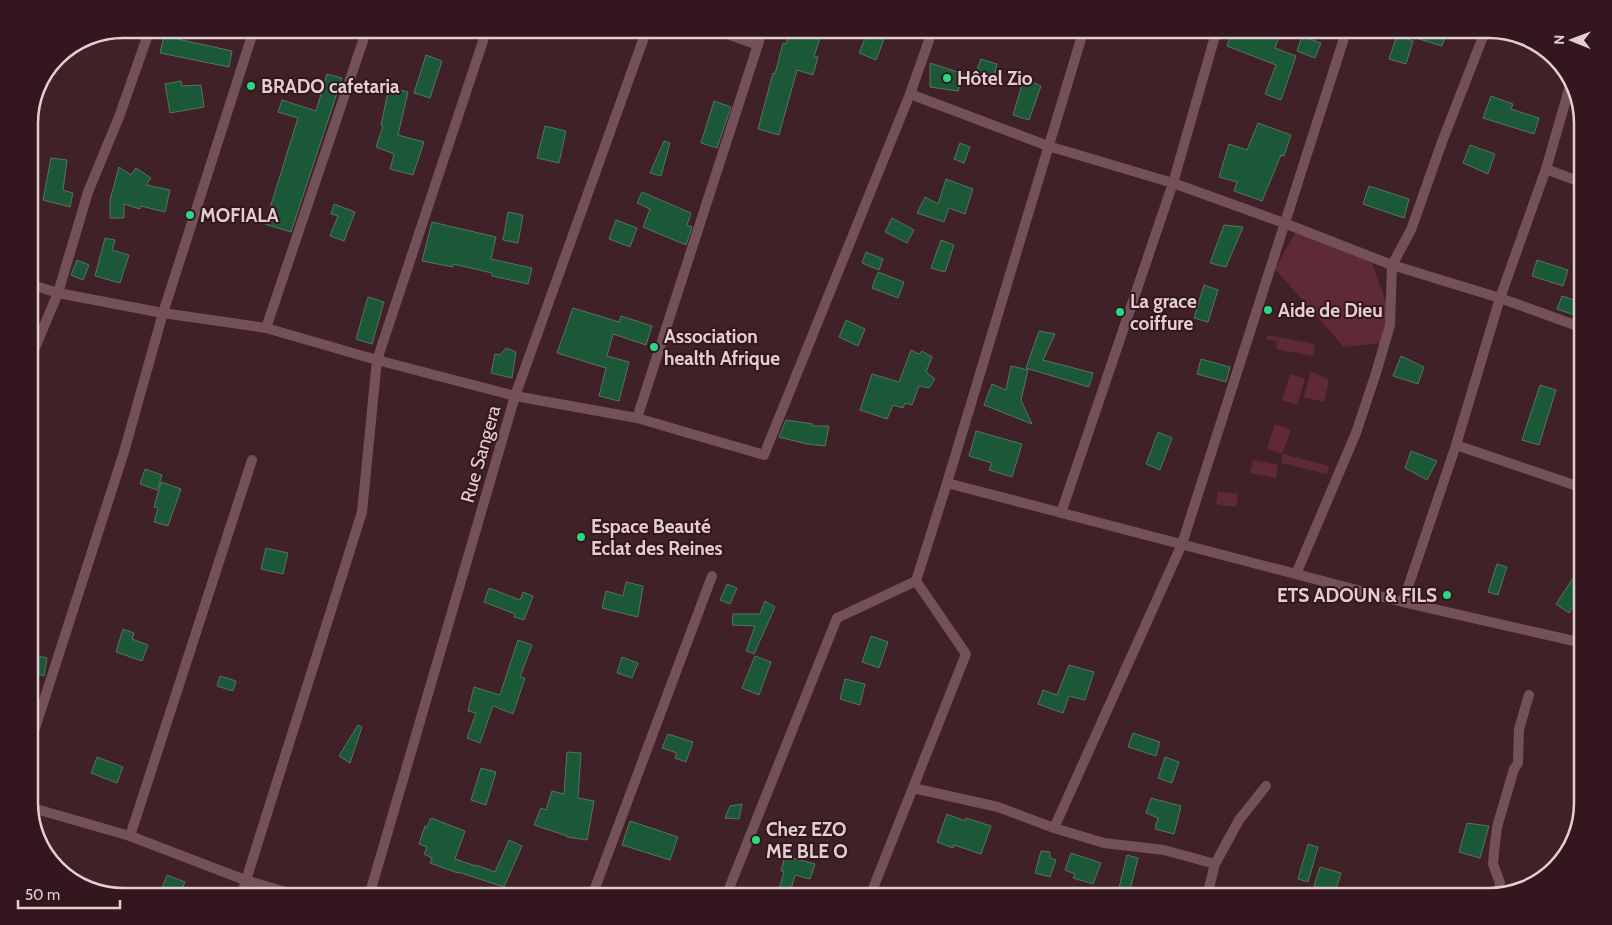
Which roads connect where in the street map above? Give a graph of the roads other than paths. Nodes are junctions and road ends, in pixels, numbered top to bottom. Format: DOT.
graph roads {
  1 [pos="147,38"];
  2 [pos="251,38"];
  3 [pos="364,38"];
  4 [pos="484,38"];
  5 [pos="644,38"];
  6 [pos="738,38"];
  7 [pos="761,38"];
  8 [pos="930,38"];
  9 [pos="1081,38"];
  10 [pos="1214,38"];
  11 [pos="1344,38"];
  12 [pos="1482,38"];
  13 [pos="758,45"];
  14 [pos="1568,91"];
  15 [pos="910,94"];
  16 [pos="1048,146"];
  17 [pos="1546,169"];
  18 [pos="1574,179"];
  19 [pos="1173,183"];
  20 [pos="1284,222"];
  21 [pos="1392,265"];
  22 [pos="38,287"];
  23 [pos="58,293"];
  24 [pos="1500,298"];
  25 [pos="163,313"];
  26 [pos="1574,325"];
  27 [pos="266,328"];
  28 [pos="38,341"];
  29 [pos="377,360"];
  30 [pos="515,396"];
  31 [pos="637,418"];
  32 [pos="1456,445"];
  33 [pos="252,460"];
  34 [pos="947,482"];
  35 [pos="1574,485"];
  36 [pos="1061,513"];
  37 [pos="1182,544"];
  38 [pos="1296,574"];
  39 [pos="712,576"];
  40 [pos="916,581"];
  41 [pos="1403,602"];
  42 [pos="1574,641"];
  43 [pos="1529,695"];
  44 [pos="38,719"];
  45 [pos="1266,786"];
  46 [pos="913,788"];
  47 [pos="38,810"];
  48 [pos="1054,828"];
  49 [pos="130,836"];
  50 [pos="1215,864"];
  51 [pos="245,880"];
  52 [pos="1499,887"];
  53 [pos="243,888"];
  54 [pos="272,888"];
  55 [pos="372,888"];
  56 [pos="595,888"];
  57 [pos="729,888"];
  58 [pos="873,888"];
  59 [pos="1209,888"];
  1 -- 23 [label="street"];
  2 -- 25 [label="street"];
  3 -- 27 [label="street"];
  4 -- 29 [label="street"];
  5 -- 30 [label="street, Rue Sangera"];
  6 -- 13 [label="street"];
  7 -- 13 [label="street"];
  8 -- 15 [label="street"];
  9 -- 16 [label="street"];
  10 -- 19 [label="street"];
  11 -- 20 [label="street"];
  12 -- 21 [label="street"];
  13 -- 31 [label="street"];
  14 -- 17 [label="street"];
  15 -- 16 [label="street"];
  15 -- 31 [label="street"];
  16 -- 19 [label="street"];
  16 -- 34 [label="street"];
  17 -- 18 [label="street"];
  17 -- 24 [label="street"];
  19 -- 20 [label="street"];
  19 -- 36 [label="street"];
  20 -- 21 [label="street"];
  20 -- 37 [label="street"];
  21 -- 24 [label="street"];
  21 -- 38 [label="street"];
  22 -- 23 [label="street"];
  23 -- 25 [label="street"];
  23 -- 28 [label="street"];
  24 -- 26 [label="street"];
  24 -- 32 [label="street"];
  25 -- 27 [label="street"];
  25 -- 44 [label="street"];
  27 -- 29 [label="street"];
  29 -- 30 [label="street"];
  29 -- 51 [label="street"];
  30 -- 31 [label="street"];
  30 -- 55 [label="street, Rue Sangera"];
  32 -- 35 [label="street"];
  32 -- 41 [label="street"];
  33 -- 49 [label="street"];
  34 -- 36 [label="street"];
  34 -- 40 [label="street"];
  36 -- 37 [label="street"];
  37 -- 38 [label="street"];
  37 -- 48 [label="street"];
  38 -- 41 [label="street"];
  39 -- 56 [label="street"];
  40 -- 46 [label="street"];
  40 -- 57 [label="street"];
  41 -- 42 [label="street"];
  43 -- 52 [label="street"];
  45 -- 50 [label="street"];
  46 -- 48 [label="street"];
  46 -- 58 [label="street"];
  47 -- 49 [label="street"];
  48 -- 50 [label="street"];
  49 -- 51 [label="street"];
  50 -- 59 [label="street"];
  51 -- 53 [label="street"];
  51 -- 54 [label="street"];
}
